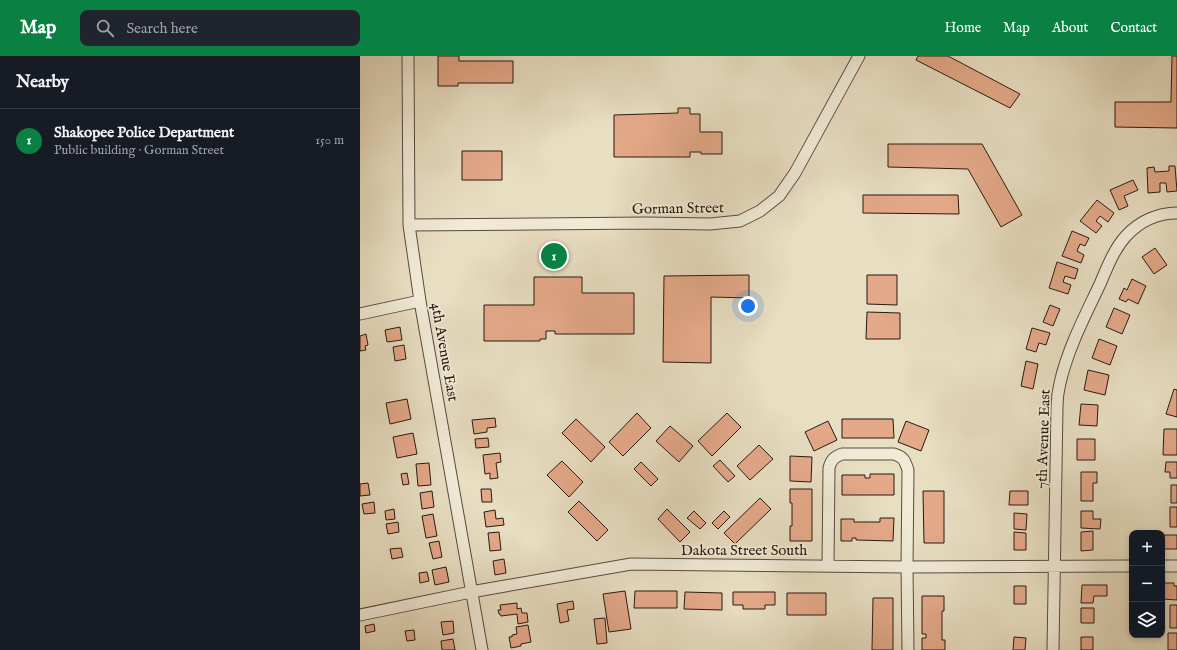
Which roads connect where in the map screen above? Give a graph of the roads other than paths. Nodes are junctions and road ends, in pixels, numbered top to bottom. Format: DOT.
graph roads {
  1 [pos="408,56"];
  2 [pos="859,56"];
  3 [pos="1177,213"];
  4 [pos="409,225"];
  5 [pos="420,301"];
  6 [pos="360,314"];
  7 [pos="828,566"];
  8 [pos="1129,566"];
  9 [pos="1165,566"];
  10 [pos="1177,566"];
  11 [pos="907,567"];
  12 [pos="1055,567"];
  13 [pos="471,592"];
  14 [pos="360,615"];
  15 [pos="482,650"];
  16 [pos="908,650"];
  17 [pos="1054,650"];
  1 -- 4 [label="street, 4th Avenue East"];
  2 -- 4 [label="street, Gorman Street"];
  3 -- 12 [label="street, 7th Avenue East"];
  4 -- 5 [label="street, 4th Avenue East"];
  5 -- 6 [label="street"];
  5 -- 13 [label="street, 4th Avenue East"];
  7 -- 11 [label="street, Dakota Street South"];
  7 -- 11 [label="street"];
  7 -- 13 [label="street, Dakota Street South"];
  8 -- 12 [label="street, Dakota Street South"];
  9 -- 10 [label="street"];
  11 -- 12 [label="street, Dakota Street South"];
  11 -- 16 [label="street"];
  12 -- 17 [label="street, 7th Avenue East"];
  13 -- 14 [label="street, Dakota Street South"];
  13 -- 15 [label="street, 4th Avenue East"];
}
